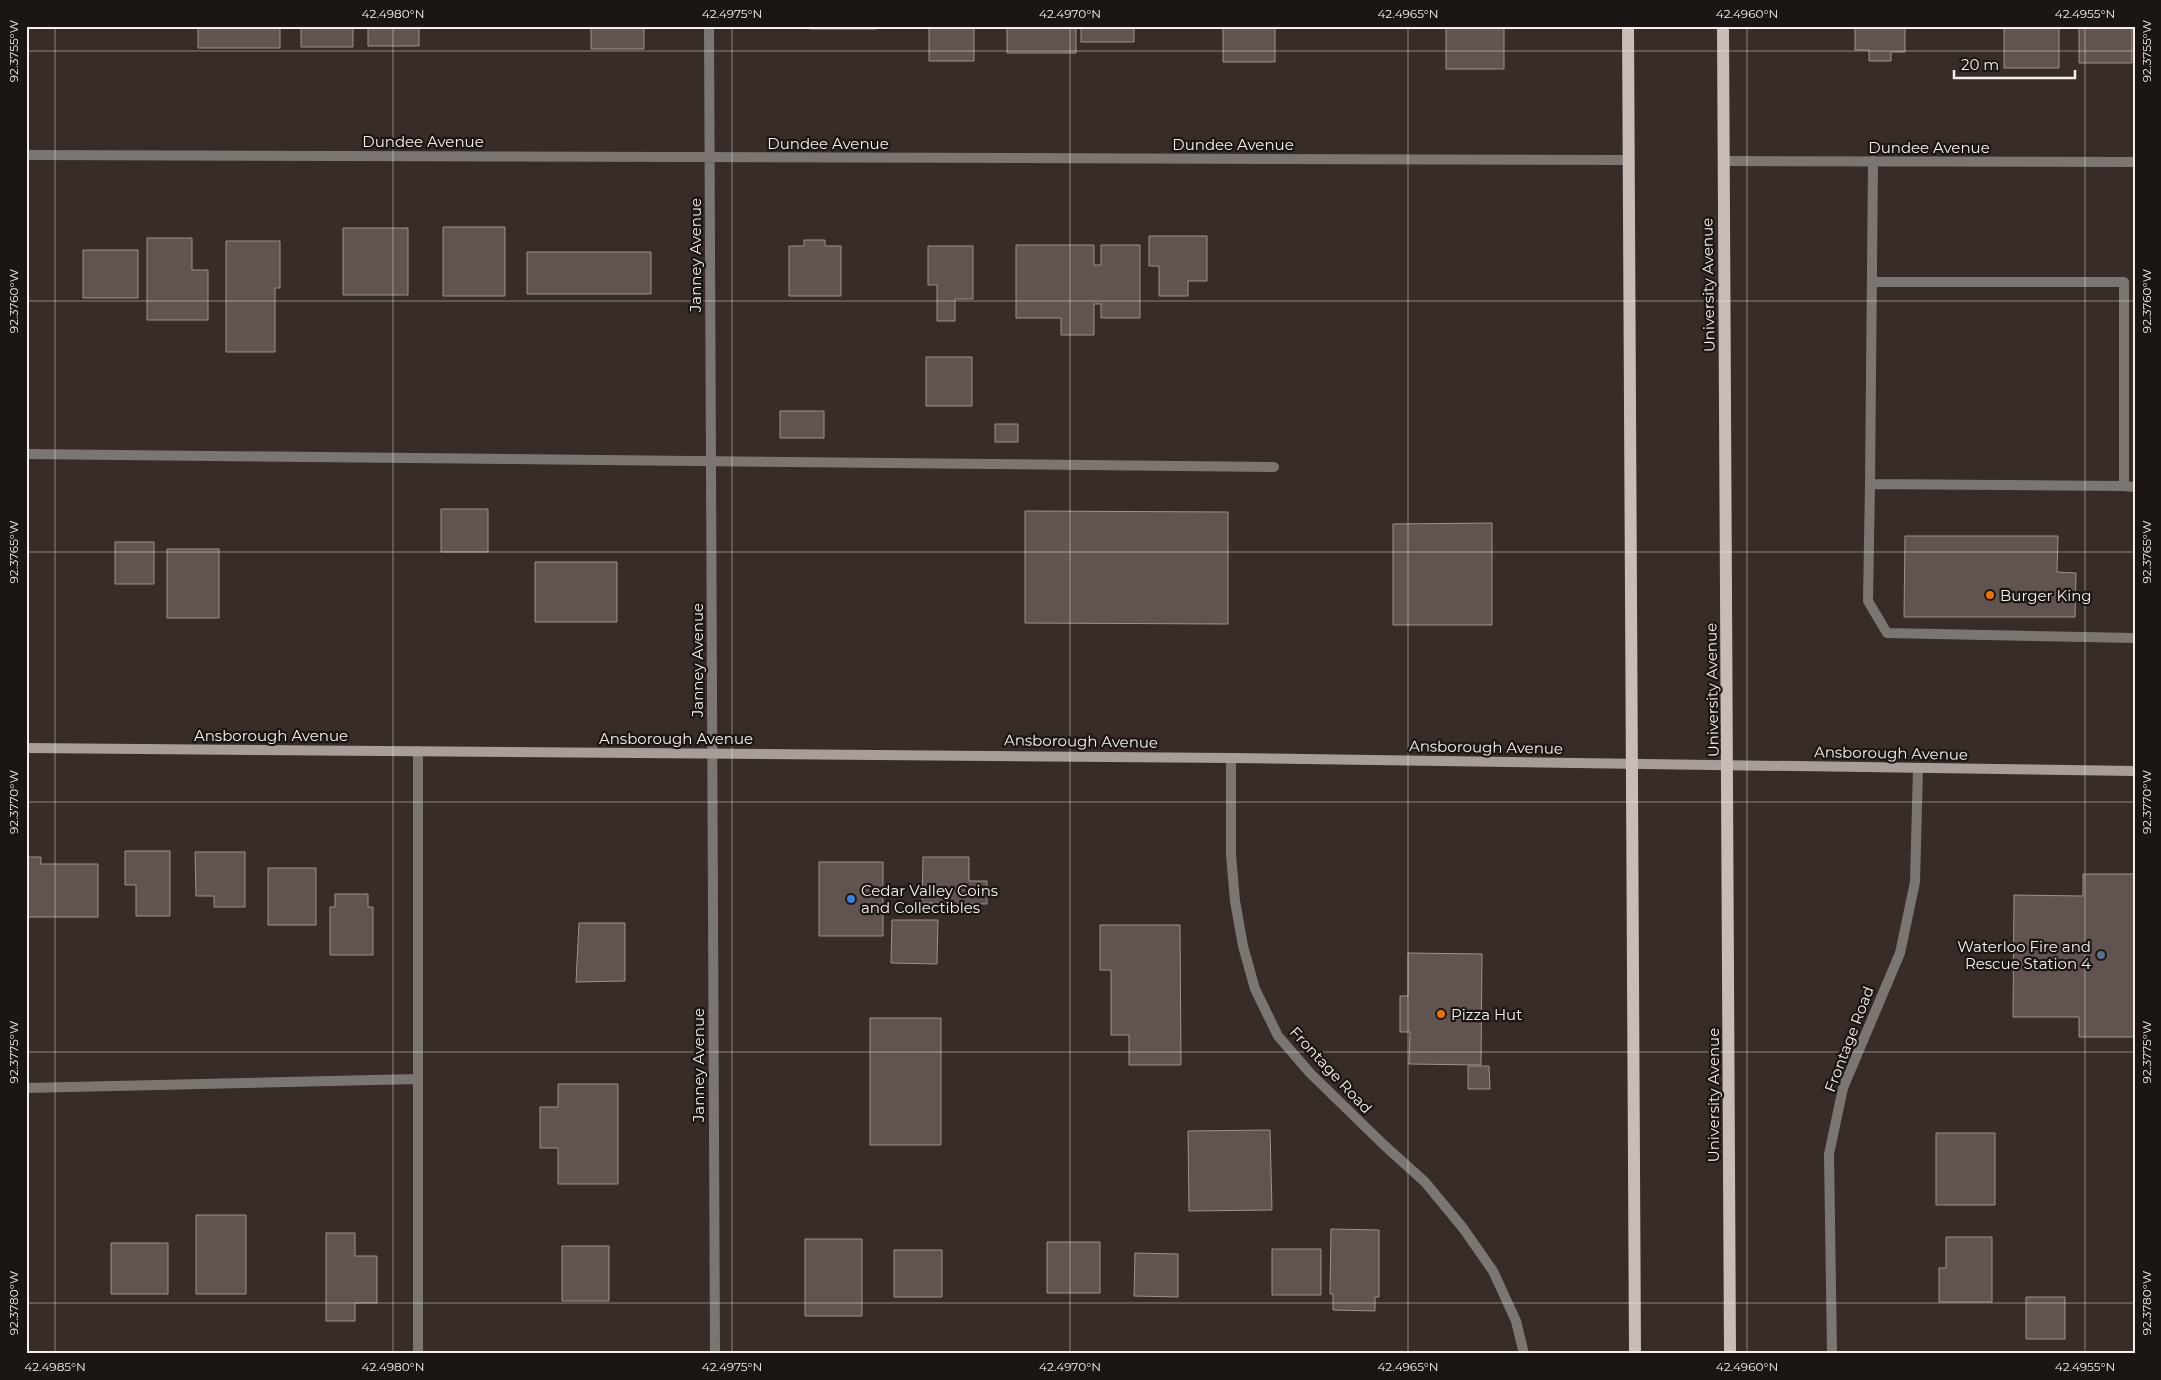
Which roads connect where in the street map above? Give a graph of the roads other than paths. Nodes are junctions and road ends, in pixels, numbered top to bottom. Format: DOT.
graph roads {
  1 [pos="709,26"];
  2 [pos="1628,26"];
  3 [pos="1723,26"];
  4 [pos="26,155"];
  5 [pos="709,158"];
  6 [pos="1629,160"];
  7 [pos="1723,161"];
  8 [pos="1873,162"];
  9 [pos="2135,162"];
  10 [pos="1872,282"];
  11 [pos="26,454"];
  12 [pos="711,462"];
  13 [pos="1274,468"];
  14 [pos="1870,484"];
  15 [pos="2130,487"];
  16 [pos="2135,638"];
  17 [pos="26,748"];
  18 [pos="418,751"];
  19 [pos="712,753"];
  20 [pos="1231,758"];
  21 [pos="1632,765"];
  22 [pos="1728,766"];
  23 [pos="1918,768"];
  24 [pos="2135,771"];
  25 [pos="418,1079"];
  26 [pos="26,1088"];
  27 [pos="418,1354"];
  28 [pos="715,1354"];
  29 [pos="1524,1354"];
  30 [pos="1635,1354"];
  31 [pos="1730,1354"];
  32 [pos="1832,1354"];
  1 -- 5 [label="street, Janney Avenue"];
  2 -- 6 [label="main road"];
  3 -- 7 [label="main road, University Avenue"];
  4 -- 5 [label="street, Dundee Avenue"];
  5 -- 6 [label="street, Dundee Avenue"];
  5 -- 12 [label="street, Janney Avenue"];
  6 -- 21 [label="main road"];
  7 -- 8 [label="street, Dundee Avenue"];
  7 -- 22 [label="main road, University Avenue"];
  8 -- 9 [label="street, Dundee Avenue"];
  8 -- 10 [label="street"];
  10 -- 14 [label="street"];
  10 -- 15 [label="street"];
  11 -- 12 [label="street"];
  12 -- 13 [label="street"];
  12 -- 19 [label="street, Janney Avenue"];
  14 -- 15 [label="street"];
  14 -- 16 [label="street"];
  17 -- 18 [label="main road, Ansborough Avenue"];
  18 -- 19 [label="main road, Ansborough Avenue"];
  18 -- 25 [label="street"];
  19 -- 20 [label="main road, Ansborough Avenue"];
  19 -- 28 [label="street, Janney Avenue"];
  20 -- 21 [label="main road, Ansborough Avenue"];
  20 -- 29 [label="street, Frontage Road"];
  21 -- 22 [label="main road, Ansborough Avenue"];
  21 -- 30 [label="main road"];
  22 -- 23 [label="main road, Ansborough Avenue"];
  22 -- 31 [label="main road, University Avenue"];
  23 -- 24 [label="main road, Ansborough Avenue"];
  23 -- 32 [label="street, Frontage Road"];
  25 -- 26 [label="street"];
  25 -- 27 [label="street"];
}
